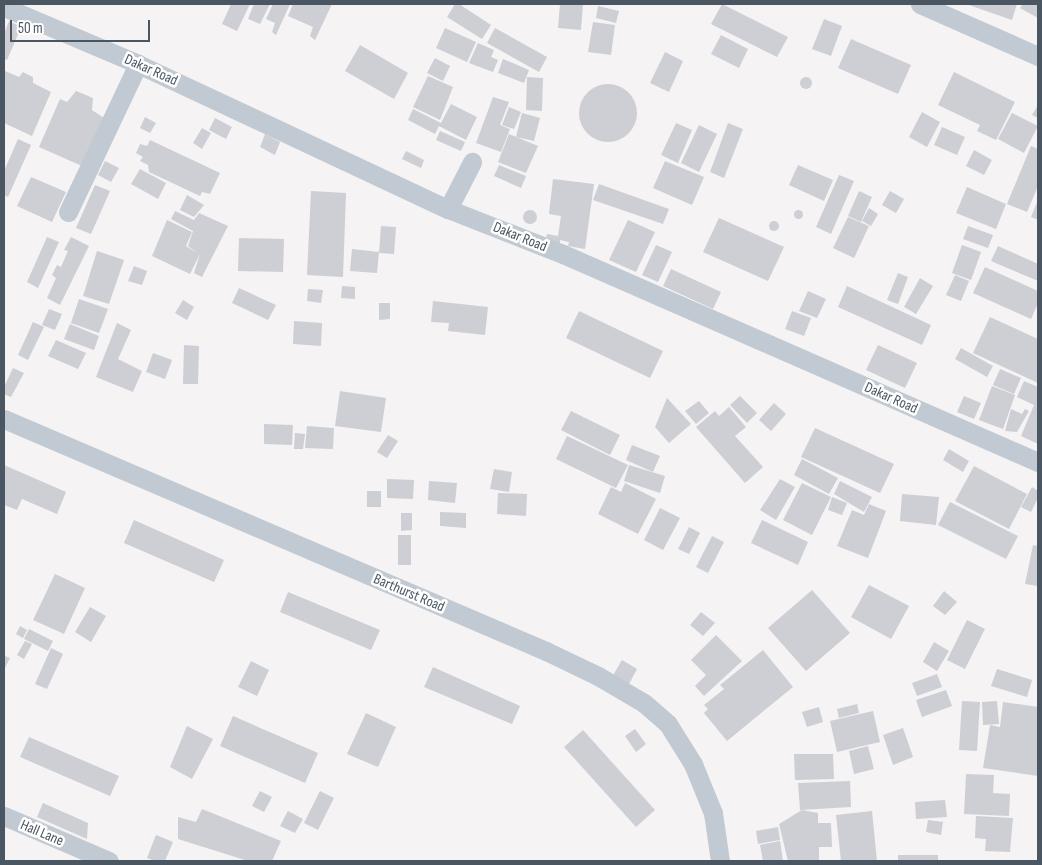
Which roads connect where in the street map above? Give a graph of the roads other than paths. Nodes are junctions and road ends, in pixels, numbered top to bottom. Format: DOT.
graph roads {
  1 [pos="920,4"];
  2 [pos="4,7"];
  3 [pos="1038,56"];
  4 [pos="138,64"];
  5 [pos="472,162"];
  6 [pos="448,209"];
  7 [pos="68,212"];
  8 [pos="4,419"];
  9 [pos="1038,462"];
  10 [pos="4,816"];
  11 [pos="109,861"];
  12 [pos="720,861"];
  1 -- 3 [label="street"];
  2 -- 4 [label="street, Dakar Road"];
  4 -- 6 [label="street, Dakar Road"];
  4 -- 7 [label="street"];
  5 -- 6 [label="street"];
  6 -- 9 [label="street, Dakar Road"];
  8 -- 12 [label="street, Barthurst Road"];
  10 -- 11 [label="street, Hall Lane"];
}
